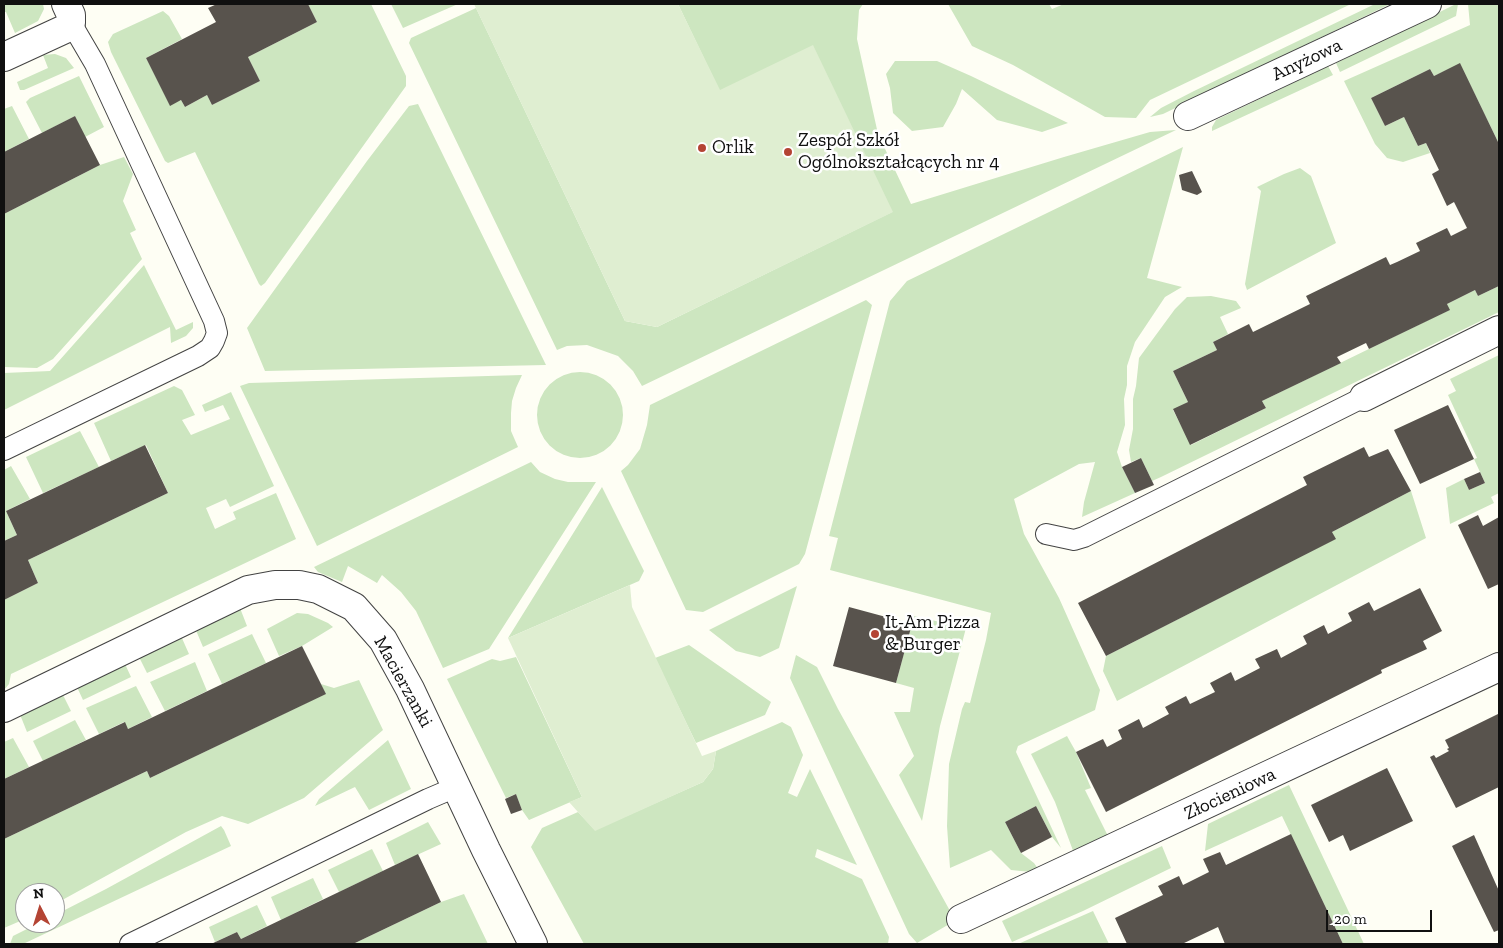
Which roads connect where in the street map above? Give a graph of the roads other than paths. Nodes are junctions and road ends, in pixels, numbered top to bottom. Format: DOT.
graph roads {
  1 [pos="1427,4"];
  2 [pos="69,13"];
  3 [pos="4,57"];
  4 [pos="1188,116"];
  5 [pos="1499,330"];
  6 [pos="1364,397"];
  7 [pos="4,450"];
  8 [pos="1046,534"];
  9 [pos="1499,667"];
  10 [pos="4,708"];
  11 [pos="456,787"];
  12 [pos="961,920"];
  13 [pos="130,944"];
  14 [pos="533,944"];
  1 -- 4 [label="street, Anyżowa"];
  2 -- 3 [label="street"];
  2 -- 7 [label="lane"];
  5 -- 6 [label="street"];
  6 -- 8 [label="lane"];
  9 -- 12 [label="street, Złocieniowa"];
  10 -- 11 [label="street, Macierzanki"];
  11 -- 13 [label="lane"];
  11 -- 14 [label="street, Macierzanki"];
}
